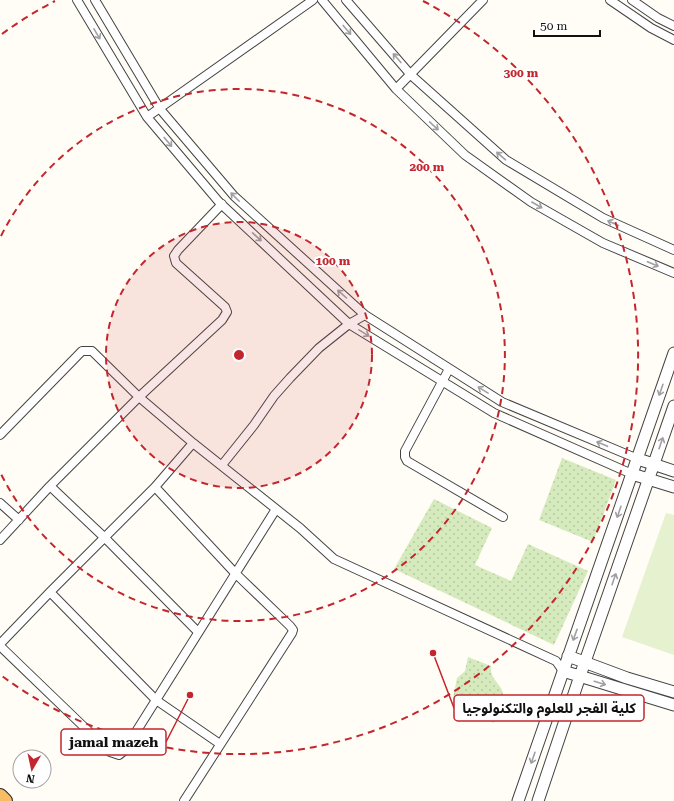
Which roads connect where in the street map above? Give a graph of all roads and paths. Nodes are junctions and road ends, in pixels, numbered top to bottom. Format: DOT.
graph roads {
  1 [pos="78,0"];
  2 [pos="95,0"];
  3 [pos="312,0"];
  4 [pos="322,0"];
  5 [pos="346,0"];
  6 [pos="483,0"];
  7 [pos="610,0"];
  8 [pos="632,0"];
  9 [pos="674,26"];
  10 [pos="674,40"];
  11 [pos="412,75"];
  12 [pos="396,89"];
  13 [pos="160,109"];
  14 [pos="147,117"];
  15 [pos="222,204"];
  16 [pos="674,250"];
  17 [pos="674,273"];
  18 [pos="365,315"];
  19 [pos="350,324"];
  20 [pos="674,353"];
  21 [pos="449,369"];
  22 [pos="442,380"];
  23 [pos="139,397"];
  24 [pos="674,406"];
  25 [pos="0,435"];
  26 [pos="193,443"];
  27 [pos="638,459"];
  28 [pos="222,465"];
  29 [pos="654,465"];
  30 [pos="674,471"];
  31 [pos="632,474"];
  32 [pos="649,480"];
  33 [pos="50,486"];
  34 [pos="155,487"];
  35 [pos="674,487"];
  36 [pos="0,503"];
  37 [pos="276,509"];
  38 [pos="503,517"];
  39 [pos="18,520"];
  40 [pos="105,538"];
  41 [pos="0,540"];
  42 [pos="235,573"];
  43 [pos="50,592"];
  44 [pos="590,594"];
  45 [pos="606,600"];
  46 [pos="198,632"];
  47 [pos="0,645"];
  48 [pos="568,656"];
  49 [pos="556,661"];
  50 [pos="585,663"];
  51 [pos="563,671"];
  52 [pos="580,676"];
  53 [pos="627,678"];
  54 [pos="622,690"];
  55 [pos="674,692"];
  56 [pos="156,700"];
  57 [pos="674,705"];
  58 [pos="220,744"];
  59 [pos="0,796"];
  60 [pos="5,801"];
  61 [pos="184,801"];
  62 [pos="518,801"];
  63 [pos="538,801"];
  1 -- 14 [label="street, one-way"];
  2 -- 13 [label="street"];
  3 -- 13 [label="street"];
  4 -- 12 [label="street, one-way"];
  11 -- 5 [label="street, one-way"];
  6 -- 11 [label="street"];
  7 -- 10 [label="street"];
  8 -- 9 [label="street"];
  11 -- 12 [label="street"];
  16 -- 11 [label="street, one-way"];
  12 -- 17 [label="street, one-way"];
  13 -- 14 [label="street"];
  18 -- 13 [label="street, one-way"];
  14 -- 15 [label="street, one-way"];
  15 -- 19 [label="street, one-way"];
  15 -- 23 [label="street"];
  18 -- 19 [label="street"];
  18 -- 21 [label="street"];
  19 -- 22 [label="street, one-way"];
  19 -- 28 [label="street"];
  20 -- 27 [label="street, one-way"];
  21 -- 22 [label="street"];
  27 -- 21 [label="street, one-way"];
  22 -- 31 [label="street"];
  22 -- 38 [label="street"];
  23 -- 25 [label="street"];
  23 -- 26 [label="street"];
  23 -- 33 [label="street"];
  29 -- 24 [label="street, one-way"];
  26 -- 28 [label="street"];
  26 -- 34 [label="street"];
  27 -- 29 [label="street"];
  27 -- 31 [label="street"];
  28 -- 37 [label="street"];
  29 -- 30 [label="street"];
  29 -- 32 [label="street"];
  31 -- 32 [label="street"];
  31 -- 44 [label="street, one-way"];
  32 -- 35 [label="street"];
  45 -- 32 [label="street, one-way"];
  33 -- 39 [label="street"];
  33 -- 40 [label="street"];
  34 -- 40 [label="street"];
  34 -- 42 [label="street"];
  36 -- 39 [label="street"];
  37 -- 42 [label="street"];
  37 -- 49 [label="street"];
  39 -- 41 [label="street"];
  40 -- 43 [label="street"];
  40 -- 46 [label="street"];
  42 -- 46 [label="street"];
  42 -- 58 [label="street"];
  43 -- 47 [label="street"];
  43 -- 56 [label="street"];
  44 -- 45 [label="street"];
  44 -- 48 [label="street, one-way"];
  45 -- 50 [label="street"];
  46 -- 56 [label="street"];
  47 -- 56 [label="street"];
  48 -- 49 [label="street"];
  48 -- 50 [label="street"];
  48 -- 51 [label="street"];
  49 -- 51 [label="street"];
  50 -- 52 [label="street"];
  50 -- 53 [label="street"];
  51 -- 52 [label="street"];
  51 -- 62 [label="street, one-way"];
  52 -- 54 [label="street, one-way"];
  52 -- 63 [label="street"];
  53 -- 54 [label="street"];
  53 -- 55 [label="street"];
  54 -- 57 [label="street"];
  56 -- 58 [label="street"];
  58 -- 61 [label="street"];
  59 -- 60 [label="highway"];
}
